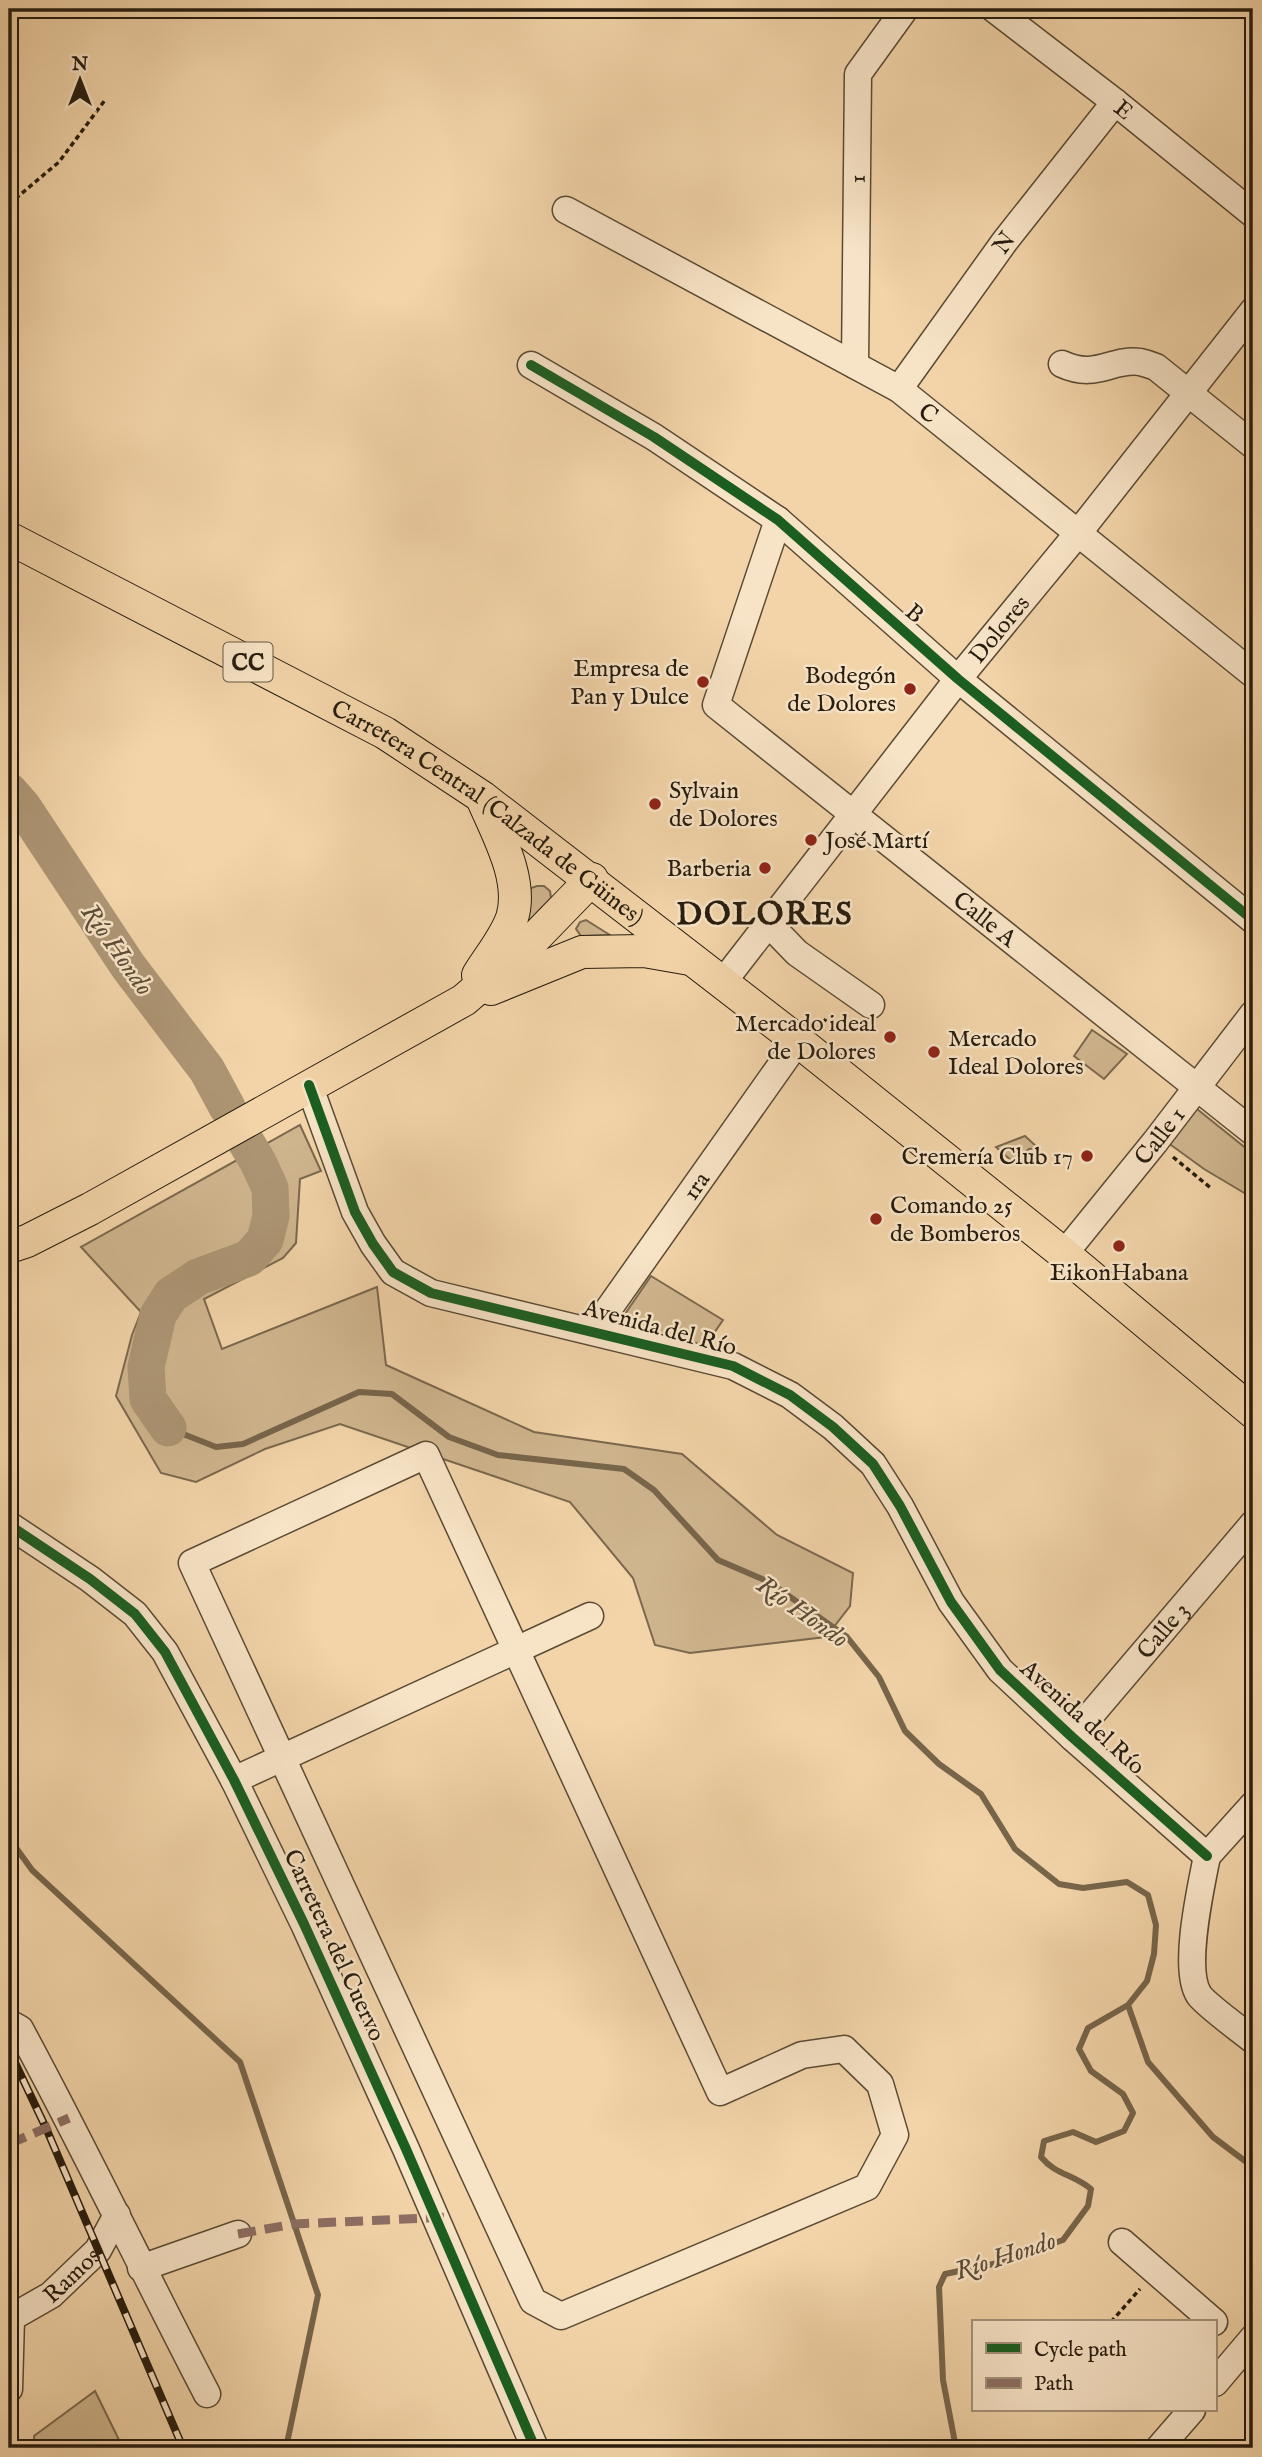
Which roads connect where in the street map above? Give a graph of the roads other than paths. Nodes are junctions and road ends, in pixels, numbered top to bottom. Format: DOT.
graph roads {
  1 [pos="905,9"];
  2 [pos="994,9"];
  3 [pos="1115,102"];
  4 [pos="566,210"];
  5 [pos="1253,214"];
  6 [pos="1253,311"];
  7 [pos="1062,363"];
  8 [pos="531,365"];
  9 [pos="855,365"];
  10 [pos="899,389"];
  11 [pos="1188,392"];
  12 [pos="1253,445"];
  13 [pos="778,520"];
  14 [pos="1079,532"];
  15 [pos="9,538"];
  16 [pos="1253,674"];
  17 [pos="958,679"];
  18 [pos="482,797"];
  19 [pos="855,814"];
  20 [pos="592,880"];
  21 [pos="1253,920"];
  22 [pos="768,923"];
  23 [pos="694,960"];
  24 [pos="723,982"];
  25 [pos="464,1000"];
  26 [pos="871,1005"];
  27 [pos="1253,1014"];
  28 [pos="798,1041"];
  29 [pos="309,1085"];
  30 [pos="1198,1088"];
  31 [pos="1253,1132"];
  32 [pos="9,1247"];
  33 [pos="1064,1254"];
  34 [pos="593,1331"];
  35 [pos="1253,1412"];
  36 [pos="1253,1524"];
  37 [pos="9,1525"];
  38 [pos="590,1616"];
  39 [pos="516,1650"];
  40 [pos="1072,1737"];
  41 [pos="282,1758"];
  42 [pos="234,1780"];
  43 [pos="1253,1805"];
  44 [pos="1207,1856"];
  45 [pos="9,2024"];
  46 [pos="1253,2040"];
  47 [pos="117,2215"];
  48 [pos="238,2234"];
  49 [pos="1122,2242"];
  50 [pos="141,2268"];
  51 [pos="10,2319"];
  52 [pos="1211,2320"];
  53 [pos="1216,2324"];
  54 [pos="1250,2348"];
  55 [pos="1216,2382"];
  56 [pos="9,2389"];
  57 [pos="208,2394"];
  58 [pos="1190,2412"];
  59 [pos="535,2448"];
  60 [pos="1159,2448"];
  1 -- 9 [label="street, 1"];
  2 -- 3 [label="street, E"];
  3 -- 5 [label="street, E"];
  3 -- 10 [label="street, N"];
  4 -- 9 [label="street, C"];
  6 -- 11 [label="street, Dolores"];
  7 -- 11 [label="street"];
  8 -- 13 [label="street, B"];
  9 -- 10 [label="street, C"];
  10 -- 14 [label="street, C"];
  11 -- 12 [label="street"];
  11 -- 14 [label="street, Dolores"];
  13 -- 17 [label="street, B"];
  13 -- 19 [label="street, Calle A"];
  14 -- 16 [label="street, C"];
  14 -- 17 [label="street, Dolores"];
  15 -- 18 [label="main road, Carretera Central (Calzada de Güines) / CC"];
  17 -- 19 [label="street, Dolores"];
  17 -- 21 [label="street, B"];
  18 -- 20 [label="main road, Carretera Central (Calzada de Güines) / CC"];
  18 -- 25 [label="main road"];
  19 -- 22 [label="street, Dolores"];
  19 -- 30 [label="street, Calle A"];
  20 -- 23 [label="main road, Carretera Central (Calzada de Güines) / CC"];
  20 -- 25 [label="main road"];
  22 -- 24 [label="street, Dolores"];
  22 -- 26 [label="street"];
  23 -- 24 [label="main road, Carretera Central (Calzada de Güines) / CC"];
  23 -- 25 [label="main road"];
  24 -- 28 [label="main road, Carretera Central (Calzada de Güines) / CC"];
  25 -- 29 [label="main road"];
  27 -- 30 [label="street, Calle 1"];
  28 -- 33 [label="main road, Carretera Central (Calzada de Güines) / CC"];
  28 -- 34 [label="street, 1ra"];
  29 -- 32 [label="main road"];
  29 -- 34 [label="street, Avenida del Río"];
  30 -- 31 [label="street, Calle A"];
  30 -- 33 [label="street, Calle 1"];
  33 -- 35 [label="main road, Carretera Central (Calzada de Güines) / CC"];
  34 -- 40 [label="street, Avenida del Río"];
  36 -- 40 [label="street, Calle 3"];
  37 -- 42 [label="street, Carretera del Cuervo"];
  38 -- 39 [label="street"];
  39 -- 41 [label="street"];
  39 -- 41 [label="street"];
  39 -- 41 [label="street"];
  40 -- 44 [label="street, Avenida del Río"];
  41 -- 42 [label="street"];
  42 -- 59 [label="street, Carretera del Cuervo"];
  43 -- 44 [label="street"];
  44 -- 46 [label="street"];
  45 -- 47 [label="street"];
  47 -- 50 [label="street"];
  47 -- 51 [label="street, Ramos"];
  48 -- 50 [label="street"];
  49 -- 52 [label="street"];
  50 -- 57 [label="street"];
  51 -- 56 [label="street"];
  53 -- 54 [label="street"];
  54 -- 55 [label="street"];
  58 -- 60 [label="street"];
}
